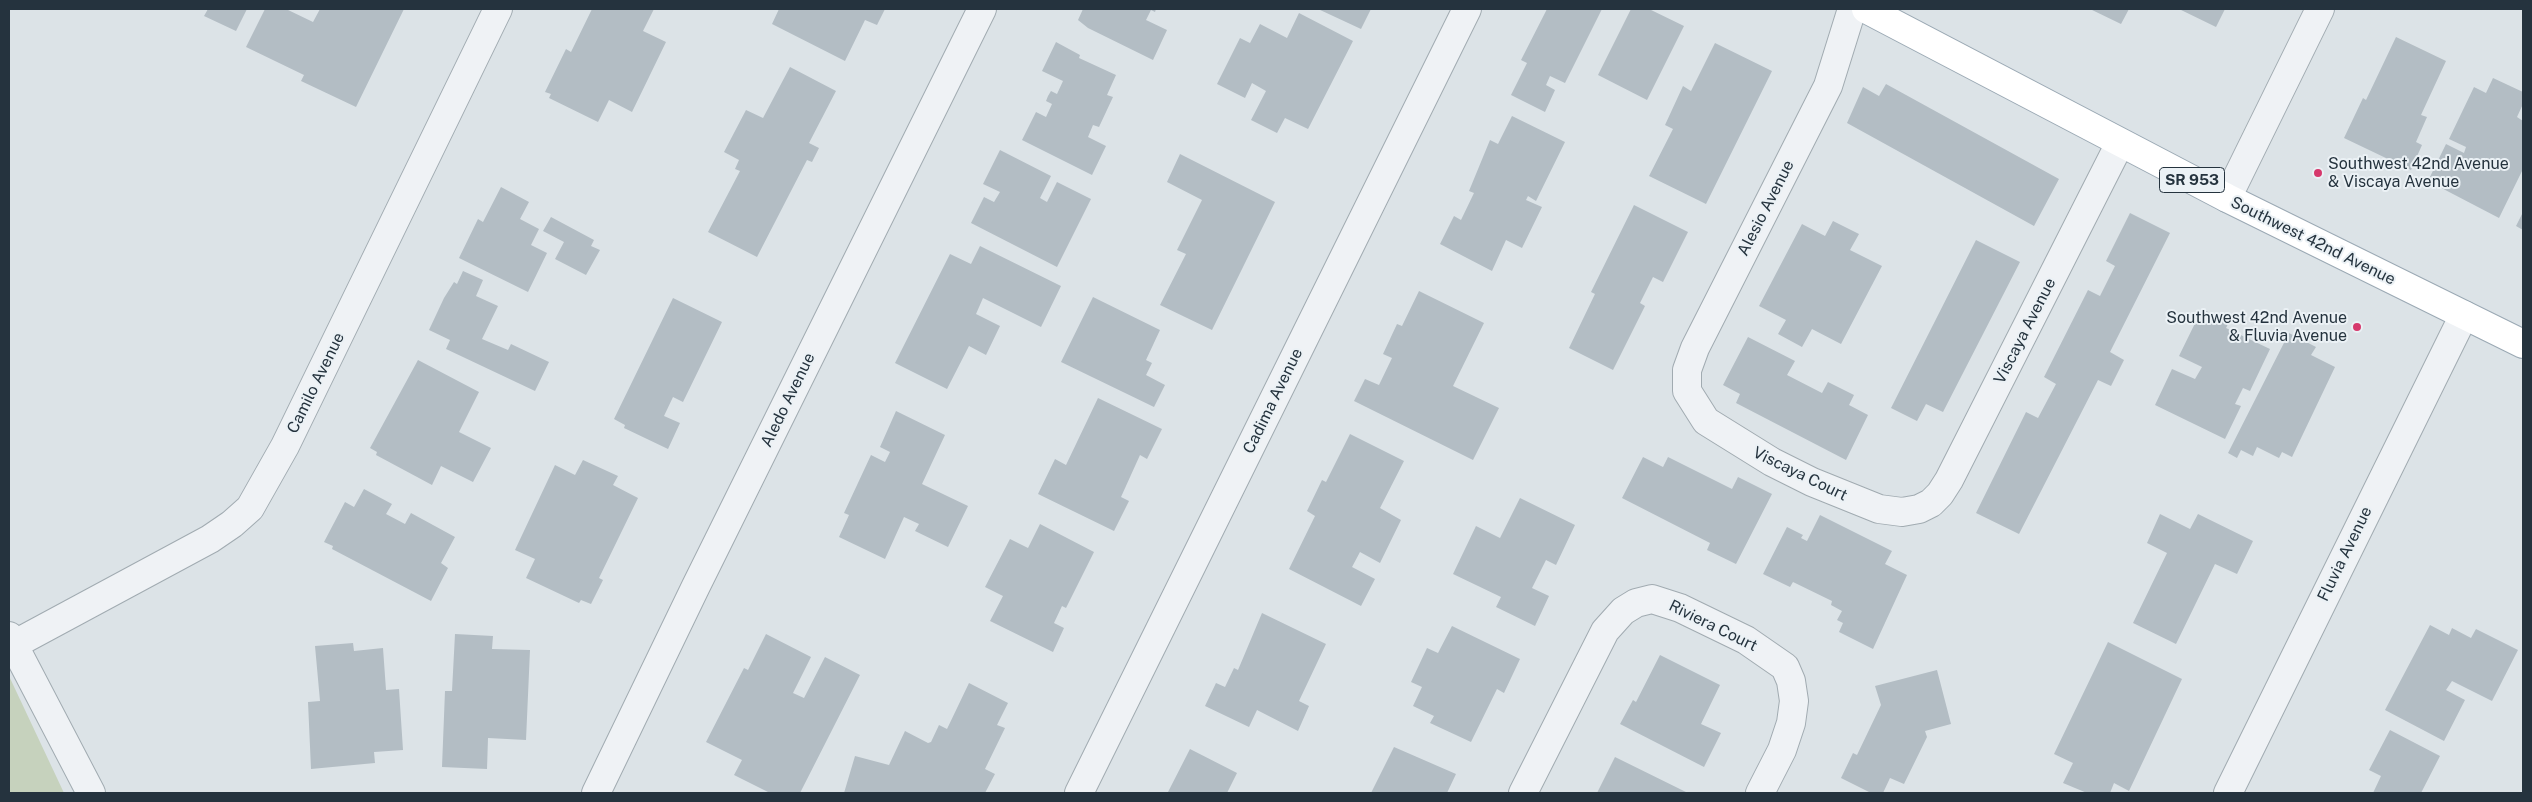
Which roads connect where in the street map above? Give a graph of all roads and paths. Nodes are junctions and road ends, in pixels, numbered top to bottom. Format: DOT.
graph roads {
  1 [pos="498,9"];
  2 [pos="982,9"];
  3 [pos="1466,9"];
  4 [pos="1852,9"];
  5 [pos="1866,9"];
  6 [pos="2320,9"];
  7 [pos="2120,143"];
  8 [pos="2227,198"];
  9 [pos="2464,315"];
  10 [pos="2523,344"];
  11 [pos="1694,406"];
  12 [pos="1919,509"];
  13 [pos="11,641"];
  14 [pos="92,793"];
  15 [pos="596,793"];
  16 [pos="1079,793"];
  17 [pos="1523,793"];
  18 [pos="1760,793"];
  19 [pos="2228,793"];
  1 -- 13 [label="street, Camilo Avenue"];
  2 -- 15 [label="street, Aledo Avenue"];
  3 -- 16 [label="street, Cadima Avenue"];
  4 -- 11 [label="street, Alesio Avenue"];
  5 -- 7 [label="main road, Southwest 42nd Avenue / SR 953"];
  6 -- 8 [label="street"];
  7 -- 8 [label="main road, Southwest 42nd Avenue / SR 953"];
  7 -- 12 [label="street, Viscaya Avenue"];
  8 -- 9 [label="main road, Southwest 42nd Avenue / SR 953"];
  9 -- 10 [label="main road, Southwest 42nd Avenue / SR 953"];
  9 -- 19 [label="street, Fluvia Avenue"];
  11 -- 12 [label="street, Viscaya Court"];
  13 -- 14 [label="street"];
  17 -- 18 [label="street, Riviera Court"];
}
